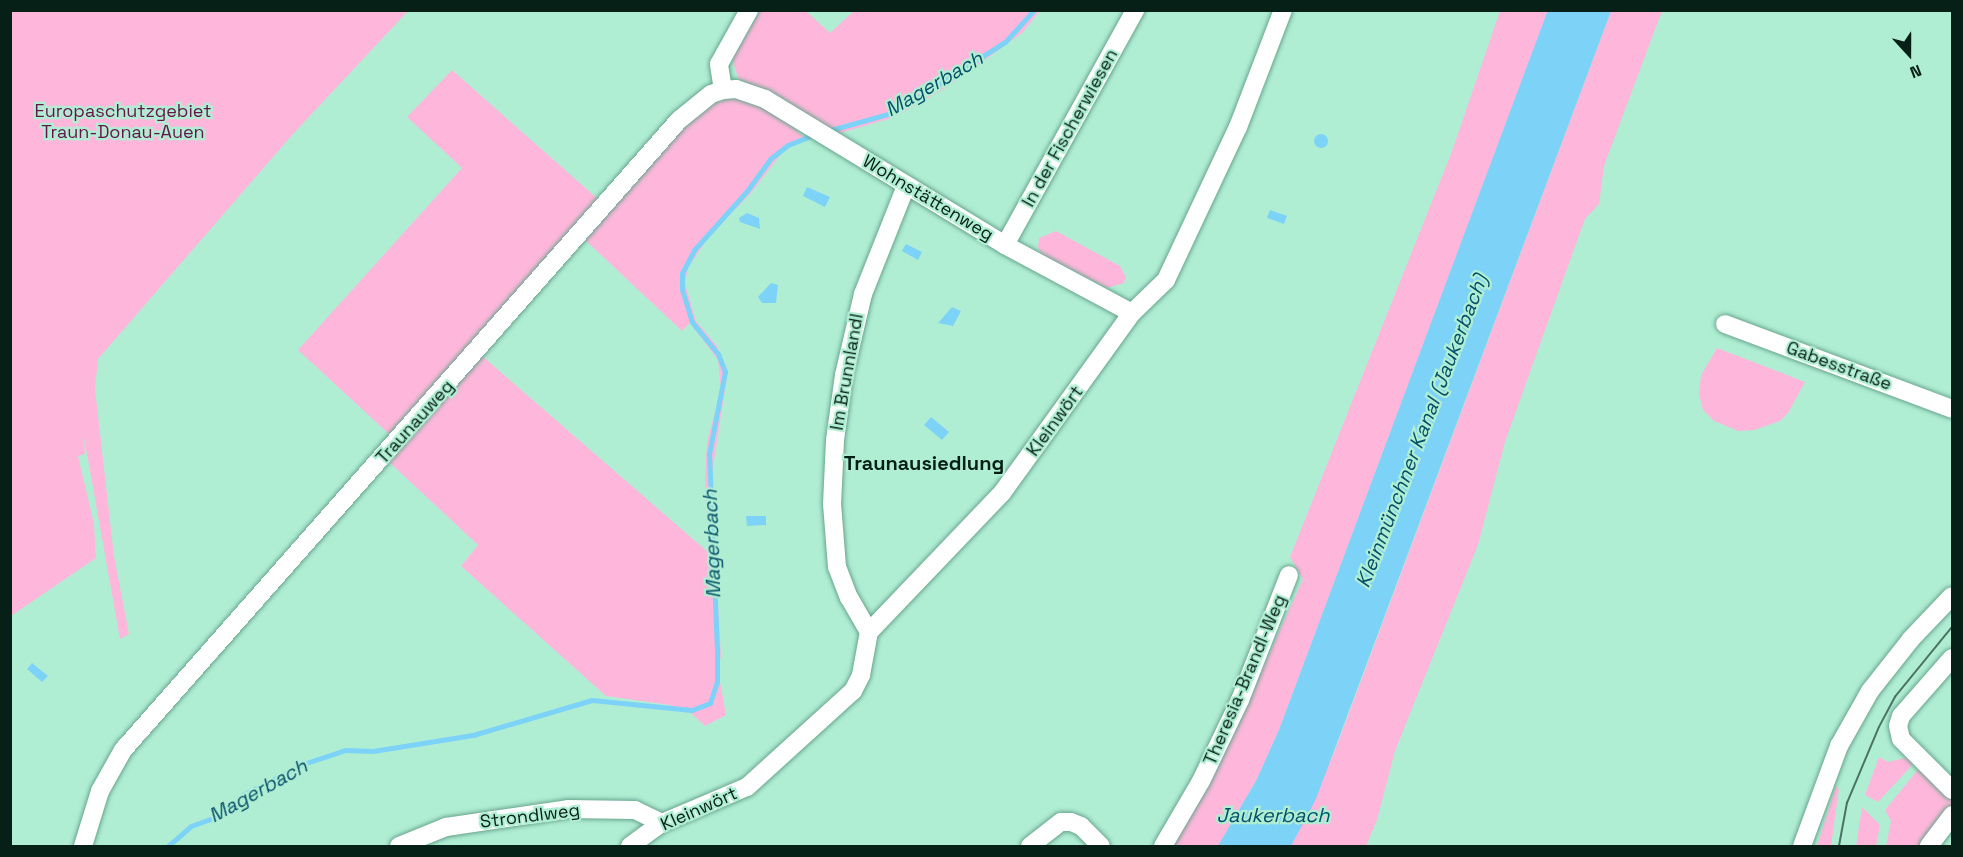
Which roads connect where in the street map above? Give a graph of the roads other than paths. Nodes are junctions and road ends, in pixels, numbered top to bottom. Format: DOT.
graph roads {
  1 [pos="749,10"];
  2 [pos="1135,10"];
  3 [pos="1283,10"];
  4 [pos="723,90"];
  5 [pos="906,186"];
  6 [pos="1005,245"];
  7 [pos="1132,313"];
  8 [pos="1725,324"];
  9 [pos="1953,409"];
  10 [pos="1289,575"];
  11 [pos="1953,596"];
  12 [pos="869,632"];
  13 [pos="1953,658"];
  14 [pos="1953,790"];
  15 [pos="1953,815"];
  16 [pos="662,823"];
  17 [pos="83,846"];
  18 [pos="399,846"];
  19 [pos="630,846"];
  20 [pos="1030,846"];
  21 [pos="1101,846"];
  22 [pos="1163,846"];
  23 [pos="1802,846"];
  24 [pos="1929,846"];
  1 -- 4 [label="street"];
  2 -- 6 [label="street, In der Fischerwiesen"];
  3 -- 7 [label="street, Kleinwört"];
  4 -- 5 [label="street, Wohnstättenweg"];
  4 -- 17 [label="street, Traunauweg"];
  5 -- 6 [label="street, Wohnstättenweg"];
  5 -- 12 [label="street, Im Brunnlandl"];
  6 -- 7 [label="street, Wohnstättenweg"];
  7 -- 12 [label="street, Kleinwört"];
  8 -- 9 [label="street, Gabesstraße"];
  10 -- 22 [label="street, Theresia-Brandl-Weg"];
  11 -- 23 [label="street"];
  12 -- 16 [label="street, Kleinwört"];
  13 -- 14 [label="street"];
  15 -- 24 [label="street"];
  16 -- 18 [label="street, Strondlweg"];
  16 -- 19 [label="street, Kleinwört"];
  20 -- 21 [label="street"];
}
